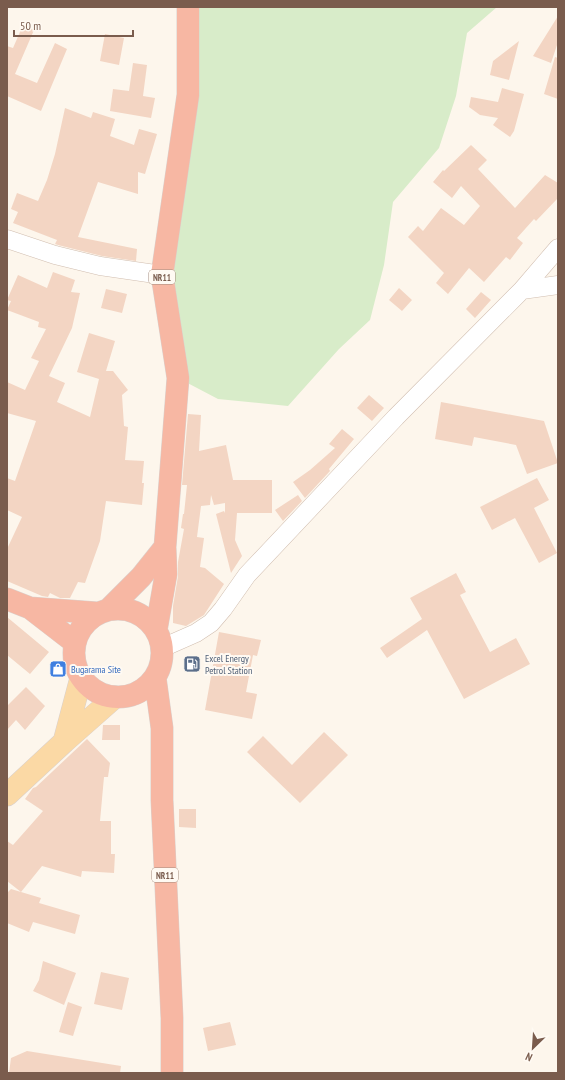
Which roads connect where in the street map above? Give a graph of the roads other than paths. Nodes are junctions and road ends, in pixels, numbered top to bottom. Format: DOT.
graph roads {
  1 [pos="188,7"];
  2 [pos="7,239"];
  3 [pos="558,248"];
  4 [pos="162,275"];
  5 [pos="558,285"];
  6 [pos="522,290"];
  7 [pos="165,548"];
  8 [pos="7,599"];
  9 [pos="30,608"];
  10 [pos="103,611"];
  11 [pos="159,639"];
  12 [pos="74,642"];
  13 [pos="155,677"];
  14 [pos="81,678"];
  15 [pos="115,697"];
  16 [pos="64,742"];
  17 [pos="7,795"];
  18 [pos="172,1073"];
  1 -- 4 [label="highway, NR11"];
  2 -- 4 [label="street"];
  3 -- 6 [label="street"];
  4 -- 7 [label="highway, NR11"];
  5 -- 6 [label="street"];
  6 -- 11 [label="street"];
  7 -- 10 [label="highway"];
  7 -- 11 [label="highway, NR11"];
  8 -- 9 [label="highway"];
  9 -- 10 [label="highway"];
  9 -- 12 [label="highway"];
  10 -- 11 [label="highway"];
  10 -- 12 [label="highway"];
  11 -- 13 [label="highway"];
  12 -- 14 [label="highway"];
  13 -- 15 [label="highway"];
  13 -- 18 [label="highway, NR11"];
  14 -- 15 [label="highway"];
  14 -- 16 [label="main road"];
  15 -- 16 [label="main road"];
  16 -- 17 [label="main road"];
}
